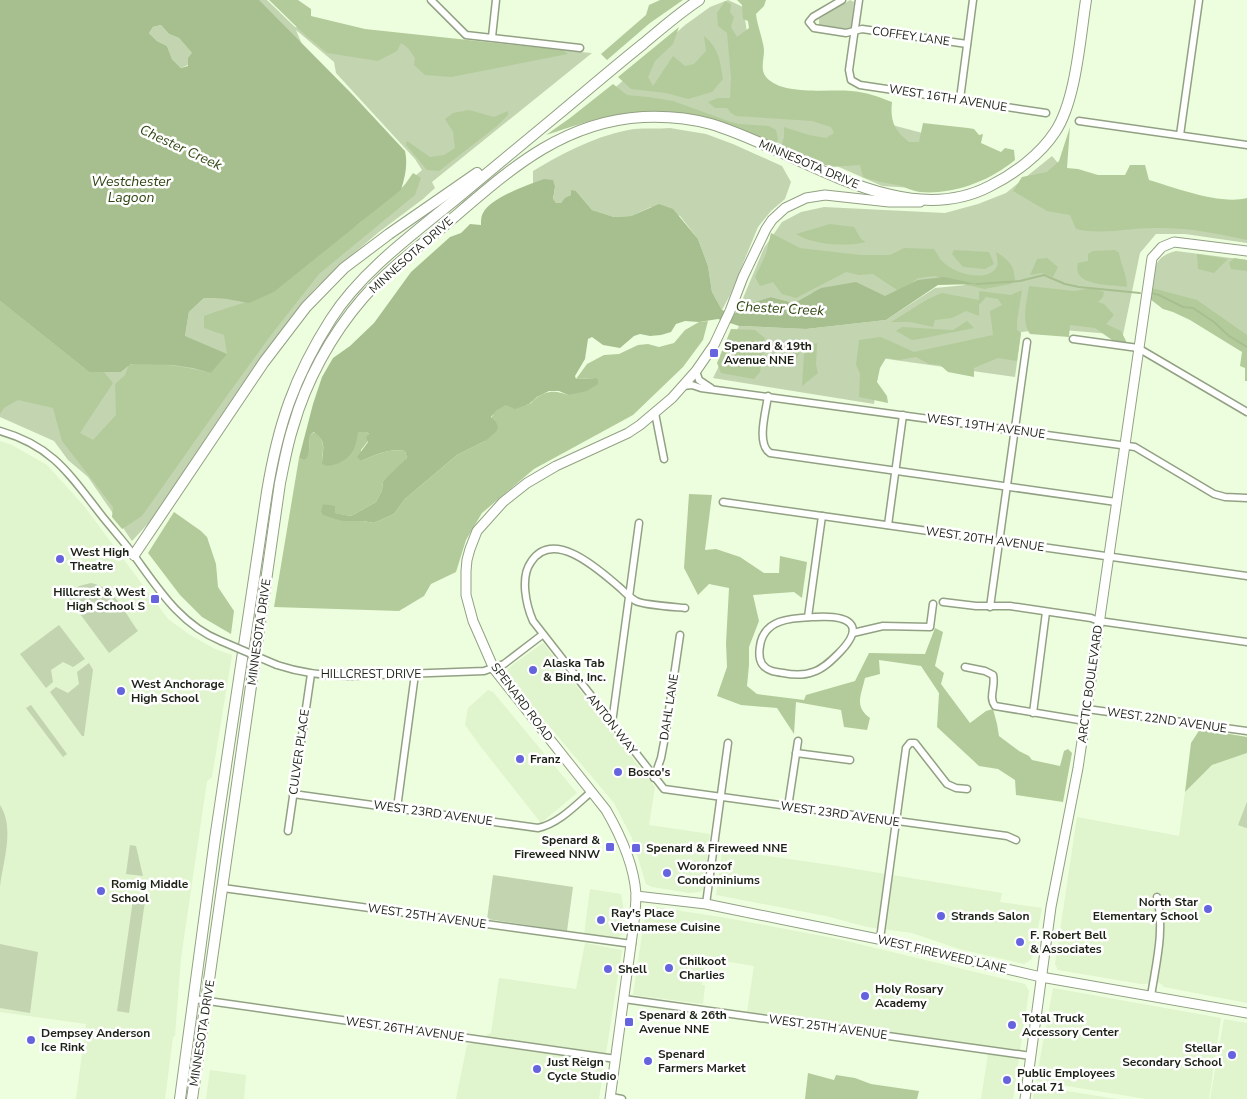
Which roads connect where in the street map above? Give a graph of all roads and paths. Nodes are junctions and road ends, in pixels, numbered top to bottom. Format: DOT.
graph roads {
  1 [pos="431,0"];
  2 [pos="496,0"];
  3 [pos="699,0"];
  4 [pos="842,0"];
  5 [pos="859,0"];
  6 [pos="973,0"];
  7 [pos="1086,0"];
  8 [pos="1199,0"];
  9 [pos="854,32"];
  10 [pos="492,37"];
  11 [pos="968,44"];
  12 [pos="580,48"];
  13 [pos="960,99"];
  14 [pos="1046,113"];
  15 [pos="1079,121"];
  16 [pos="1180,135"];
  17 [pos="1247,145"];
  18 [pos="518,146"];
  19 [pos="936,200"];
  20 [pos="1247,251"];
  21 [pos="1073,339"];
  22 [pos="1027,342"];
  23 [pos="1138,348"];
  24 [pos="696,371"];
  25 [pos="682,386"];
  26 [pos="712,388"];
  27 [pos="768,396"];
  28 [pos="1247,412"];
  29 [pos="655,413"];
  30 [pos="903,415"];
  31 [pos="0,431"];
  32 [pos="1014,431"];
  33 [pos="1124,446"];
  34 [pos="664,459"];
  35 [pos="896,471"];
  36 [pos="1007,487"];
  37 [pos="1247,498"];
  38 [pos="723,502"];
  39 [pos="1116,502"];
  40 [pos="822,516"];
  41 [pos="639,522"];
  42 [pos="888,525"];
  43 [pos="999,541"];
  44 [pos="134,555"];
  45 [pos="1108,557"];
  46 [pos="1247,576"];
  47 [pos="630,596"];
  48 [pos="942,602"];
  49 [pos="933,604"];
  50 [pos="990,607"];
  51 [pos="685,608"];
  52 [pos="1046,612"];
  53 [pos="808,617"];
  54 [pos="1099,621"];
  55 [pos="853,633"];
  56 [pos="542,635"];
  57 [pos="680,635"];
  58 [pos="1247,642"];
  59 [pos="965,668"];
  60 [pos="494,669"];
  61 [pos="311,674"];
  62 [pos="415,674"];
  63 [pos="1087,709"];
  64 [pos="1033,713"];
  65 [pos="1085,720"];
  66 [pos="612,723"];
  67 [pos="1247,732"];
  68 [pos="798,741"];
  69 [pos="728,743"];
  70 [pos="796,753"];
  71 [pos="850,760"];
  72 [pos="654,778"];
  73 [pos="967,789"];
  74 [pos="664,790"];
  75 [pos="591,792"];
  76 [pos="293,794"];
  77 [pos="721,798"];
  78 [pos="397,808"];
  79 [pos="788,808"];
  80 [pos="896,822"];
  81 [pos="288,831"];
  82 [pos="1016,840"];
  83 [pos="223,888"];
  84 [pos="636,896"];
  85 [pos="1157,897"];
  86 [pos="706,904"];
  87 [pos="880,939"];
  88 [pos="632,944"];
  89 [pos="1041,976"];
  90 [pos="1151,996"];
  91 [pos="624,999"];
  92 [pos="194,1000"];
  93 [pos="206,1001"];
  94 [pos="1247,1013"];
  95 [pos="1031,1056"];
  96 [pos="616,1058"];
  97 [pos="610,1098"];
  98 [pos="180,1099"];
  99 [pos="192,1099"];
  100 [pos="622,1099"];
  101 [pos="1025,1099"];
  1 -- 10 [label="street"];
  2 -- 10 [label="street"];
  3 -- 18 [label="main road, MINNESOTA DRIVE"];
  4 -- 9 [label="street, COFFEY LANE"];
  5 -- 9 [label="street"];
  6 -- 11 [label="street"];
  7 -- 19 [label="main road, MINNESOTA DRIVE"];
  8 -- 16 [label="street"];
  9 -- 11 [label="street, COFFEY LANE"];
  9 -- 13 [label="street, WEST 16TH AVENUE"];
  10 -- 12 [label="street"];
  11 -- 13 [label="street"];
  13 -- 14 [label="street, WEST 16TH AVENUE"];
  15 -- 16 [label="street"];
  16 -- 17 [label="street"];
  18 -- 44 [label="main road"];
  18 -- 92 [label="main road, MINNESOTA DRIVE"];
  19 -- 24 [label="main road, SPENARD ROAD"];
  19 -- 83 [label="main road, MINNESOTA DRIVE"];
  20 -- 23 [label="main road, ARCTIC BOULEVARD"];
  21 -- 23 [label="street"];
  22 -- 32 [label="street"];
  23 -- 28 [label="street"];
  23 -- 33 [label="main road, ARCTIC BOULEVARD"];
  24 -- 25 [label="main road, SPENARD ROAD"];
  24 -- 26 [label="street"];
  25 -- 26 [label="street, WEST 19TH AVENUE"];
  25 -- 29 [label="main road, SPENARD ROAD"];
  26 -- 27 [label="street, WEST 19TH AVENUE"];
  27 -- 30 [label="street, WEST 19TH AVENUE"];
  27 -- 35 [label="street"];
  29 -- 34 [label="street"];
  29 -- 60 [label="main road, SPENARD ROAD"];
  30 -- 32 [label="street, WEST 19TH AVENUE"];
  30 -- 35 [label="street"];
  31 -- 44 [label="street, HILLCREST DRIVE"];
  32 -- 33 [label="street, WEST 19TH AVENUE"];
  32 -- 36 [label="street"];
  33 -- 37 [label="street, WEST 19TH AVENUE"];
  33 -- 39 [label="main road, ARCTIC BOULEVARD"];
  35 -- 36 [label="street"];
  35 -- 42 [label="street"];
  36 -- 39 [label="street"];
  36 -- 43 [label="street"];
  38 -- 40 [label="street, WEST 20TH AVENUE"];
  39 -- 45 [label="main road, ARCTIC BOULEVARD"];
  40 -- 42 [label="street, WEST 20TH AVENUE"];
  40 -- 53 [label="street"];
  41 -- 47 [label="street"];
  42 -- 43 [label="street, WEST 20TH AVENUE"];
  43 -- 45 [label="street, WEST 20TH AVENUE"];
  43 -- 50 [label="street"];
  44 -- 61 [label="street, HILLCREST DRIVE, bridge"];
  45 -- 46 [label="street, WEST 20TH AVENUE"];
  45 -- 54 [label="main road, ARCTIC BOULEVARD"];
  47 -- 51 [label="street"];
  47 -- 56 [label="street"];
  47 -- 66 [label="street"];
  48 -- 50 [label="street"];
  49 -- 55 [label="street"];
  50 -- 52 [label="street"];
  52 -- 54 [label="street"];
  52 -- 64 [label="street"];
  53 -- 55 [label="street"];
  53 -- 55 [label="street"];
  54 -- 58 [label="street"];
  54 -- 63 [label="main road, ARCTIC BOULEVARD"];
  56 -- 60 [label="street, HILLCREST DRIVE"];
  56 -- 66 [label="street, ANTON WAY"];
  57 -- 72 [label="street, DAHL LANE"];
  59 -- 64 [label="street"];
  60 -- 62 [label="street, HILLCREST DRIVE"];
  60 -- 75 [label="main road, SPENARD ROAD"];
  61 -- 62 [label="street, HILLCREST DRIVE"];
  61 -- 76 [label="street, CULVER PLACE"];
  62 -- 78 [label="street"];
  63 -- 65 [label="main road, ARCTIC BOULEVARD"];
  63 -- 67 [label="street, WEST 22ND AVENUE"];
  64 -- 65 [label="street"];
  65 -- 89 [label="main road, ARCTIC BOULEVARD"];
  66 -- 72 [label="street, ANTON WAY"];
  68 -- 70 [label="street"];
  69 -- 77 [label="street"];
  70 -- 71 [label="street"];
  70 -- 79 [label="street"];
  72 -- 74 [label="street, ANTON WAY"];
  73 -- 80 [label="street"];
  74 -- 77 [label="street, WEST 23RD AVENUE"];
  75 -- 78 [label="street, WEST 23RD AVENUE"];
  75 -- 84 [label="main road, SPENARD ROAD"];
  76 -- 78 [label="street, WEST 23RD AVENUE"];
  76 -- 81 [label="street, CULVER PLACE"];
  77 -- 79 [label="street, WEST 23RD AVENUE"];
  77 -- 86 [label="street"];
  79 -- 80 [label="street, WEST 23RD AVENUE"];
  80 -- 82 [label="street, WEST 23RD AVENUE"];
  80 -- 87 [label="street"];
  83 -- 88 [label="street, WEST 25TH AVENUE"];
  83 -- 93 [label="main road, MINNESOTA DRIVE"];
  84 -- 86 [label="main road, WEST FIREWEED LANE"];
  84 -- 88 [label="main road, SPENARD ROAD"];
  85 -- 90 [label="street"];
  86 -- 87 [label="main road, WEST FIREWEED LANE"];
  87 -- 89 [label="main road, WEST FIREWEED LANE"];
  88 -- 91 [label="main road, SPENARD ROAD"];
  89 -- 90 [label="main road, WEST FIREWEED LANE"];
  89 -- 95 [label="main road, ARCTIC BOULEVARD"];
  90 -- 94 [label="main road, WEST FIREWEED LANE"];
  91 -- 95 [label="street, WEST 25TH AVENUE"];
  91 -- 96 [label="main road, SPENARD ROAD"];
  92 -- 93 [label="street, WEST 26TH AVENUE"];
  92 -- 98 [label="main road, MINNESOTA DRIVE"];
  93 -- 96 [label="street, WEST 26TH AVENUE"];
  93 -- 99 [label="main road, MINNESOTA DRIVE"];
  95 -- 101 [label="main road, ARCTIC BOULEVARD"];
  96 -- 97 [label="main road, SPENARD ROAD"];
  97 -- 100 [label="street"];
}
